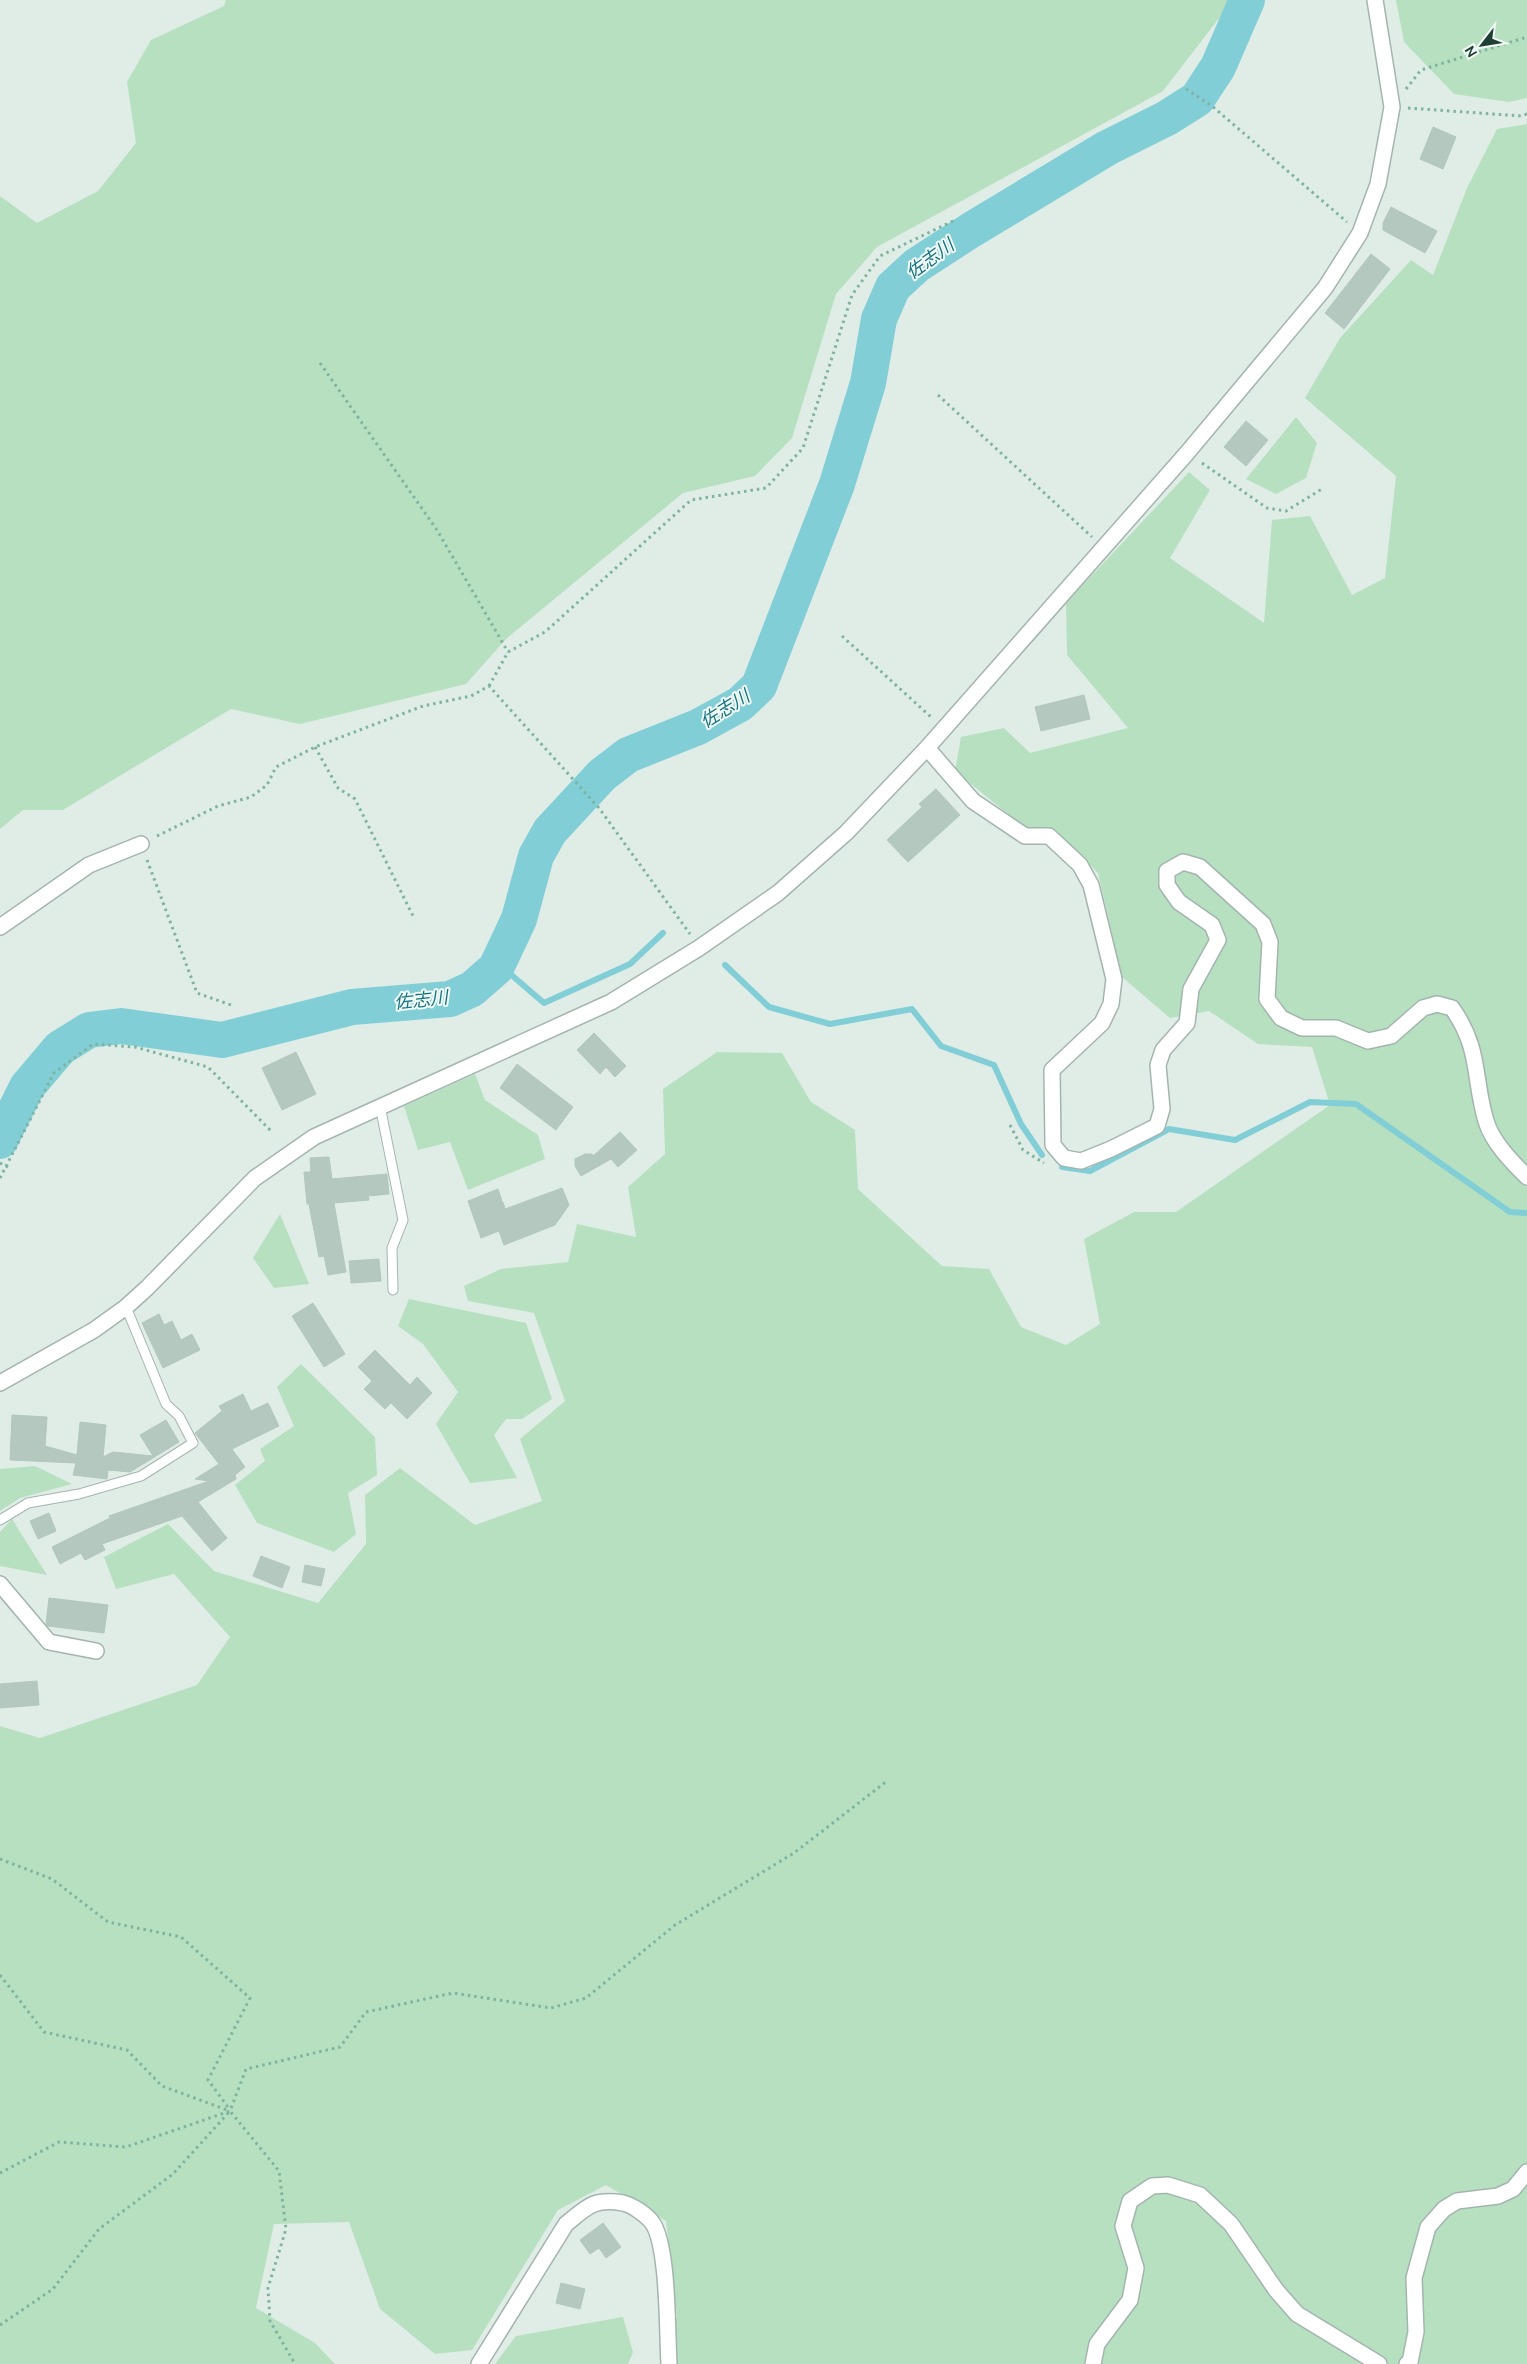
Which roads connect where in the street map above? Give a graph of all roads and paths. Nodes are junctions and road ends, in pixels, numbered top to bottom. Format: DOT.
graph roads {
  1 [pos="1375,0"];
  2 [pos="1527,37"];
  3 [pos="1186,88"];
  4 [pos="1392,107"];
  5 [pos="1527,114"];
  6 [pos="955,220"];
  7 [pos="1360,233"];
  8 [pos="320,363"];
  9 [pos="938,396"];
  10 [pos="1187,453"];
  11 [pos="1322,489"];
  12 [pos="1103,548"];
  13 [pos="842,636"];
  14 [pos="508,652"];
  15 [pos="489,686"];
  16 [pos="944,729"];
  17 [pos="315,747"];
  18 [pos="927,748"];
  19 [pos="141,844"];
  20 [pos="412,916"];
  21 [pos="0,927"];
  22 [pos="699,948"];
  23 [pos="232,1005"];
  24 [pos="380,1106"];
  25 [pos="1010,1125"];
  26 [pos="271,1130"];
  27 [pos="1064,1158"];
  28 [pos="0,1163"];
  29 [pos="8,1166"];
  30 [pos="0,1178"];
  31 [pos="1527,1178"];
  32 [pos="393,1290"];
  33 [pos="126,1307"];
  34 [pos="0,1383"];
  35 [pos="0,1520"];
  36 [pos="0,1584"];
  37 [pos="96,1651"];
  38 [pos="887,1781"];
  39 [pos="0,1859"];
  40 [pos="0,1976"];
  41 [pos="230,2111"];
  42 [pos="1527,2172"];
  43 [pos="0,2173"];
  44 [pos="0,2325"];
  45 [pos="295,2364"];
  46 [pos="479,2364"];
  47 [pos="669,2364"];
  48 [pos="1093,2364"];
  49 [pos="1379,2364"];
  50 [pos="1407,2364"];
  1 -- 4 [label="street"];
  2 -- 4 [label="path"];
  3 -- 7 [label="path"];
  4 -- 5 [label="path"];
  4 -- 7 [label="street"];
  6 -- 14 [label="path"];
  7 -- 10 [label="street"];
  8 -- 14 [label="path"];
  9 -- 12 [label="path"];
  10 -- 11 [label="path"];
  10 -- 12 [label="street"];
  12 -- 16 [label="street"];
  13 -- 16 [label="path"];
  14 -- 15 [label="path"];
  15 -- 17 [label="path"];
  15 -- 22 [label="path"];
  16 -- 18 [label="street"];
  17 -- 19 [label="path"];
  17 -- 20 [label="path"];
  18 -- 22 [label="street"];
  18 -- 27 [label="street"];
  19 -- 21 [label="street"];
  19 -- 23 [label="path"];
  22 -- 24 [label="street"];
  24 -- 32 [label="lane"];
  24 -- 33 [label="street"];
  25 -- 27 [label="path"];
  26 -- 29 [label="path"];
  27 -- 31 [label="street"];
  28 -- 29 [label="path"];
  29 -- 30 [label="path"];
  33 -- 34 [label="street"];
  33 -- 35 [label="lane"];
  36 -- 37 [label="street"];
  38 -- 41 [label="path"];
  39 -- 41 [label="path"];
  40 -- 41 [label="path"];
  41 -- 43 [label="path"];
  41 -- 44 [label="path"];
  41 -- 45 [label="path"];
  42 -- 50 [label="street"];
  46 -- 47 [label="street"];
  48 -- 49 [label="street"];
}
